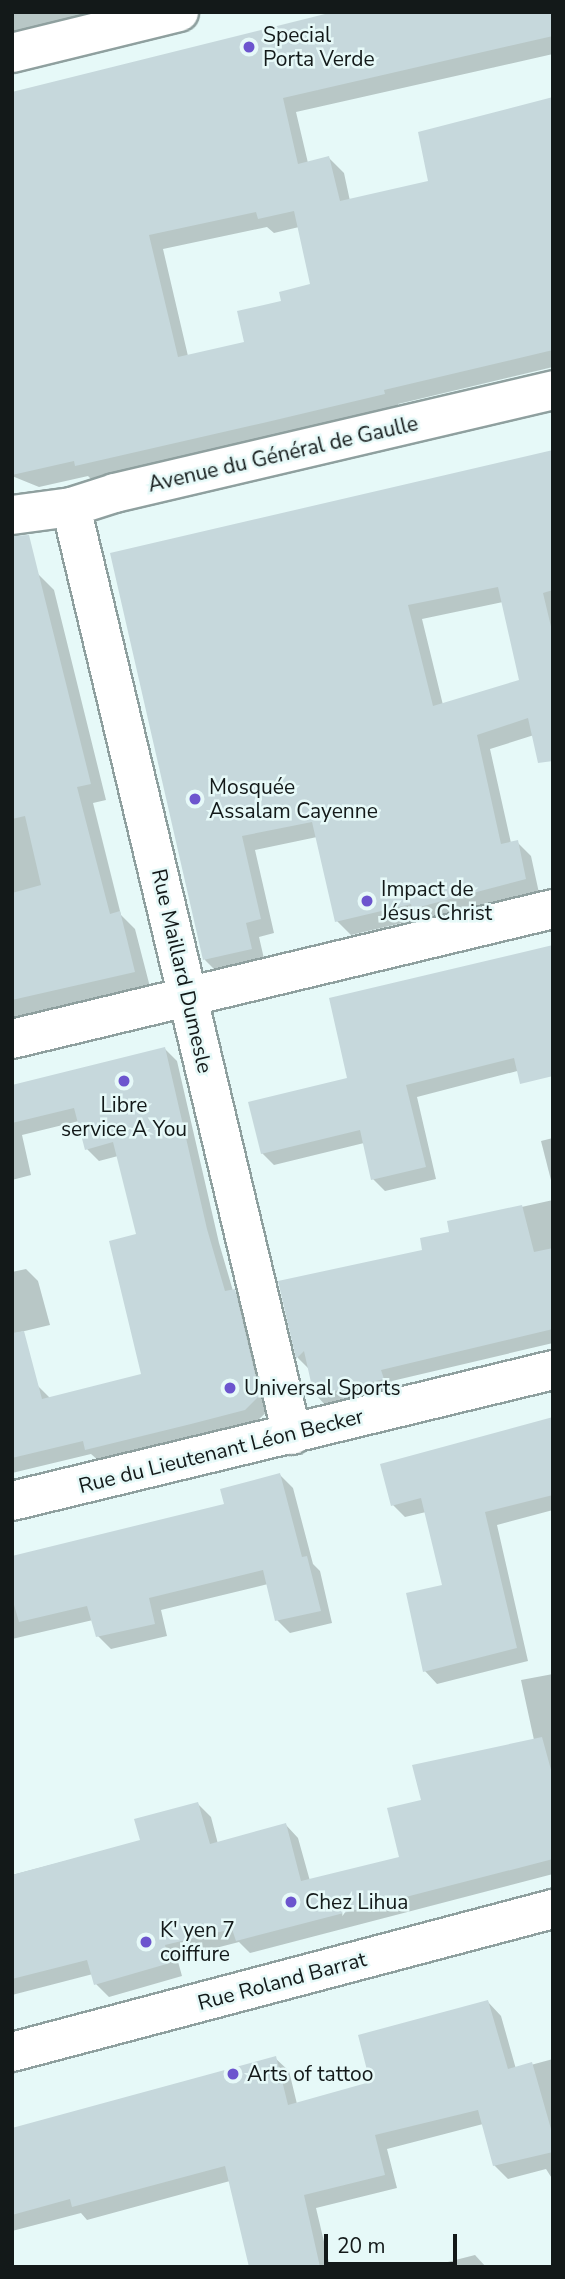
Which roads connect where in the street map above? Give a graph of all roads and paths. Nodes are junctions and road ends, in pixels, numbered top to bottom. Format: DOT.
graph roads {
  1 [pos="179,12"];
  2 [pos="12,53"];
  3 [pos="553,390"];
  4 [pos="71,507"];
  5 [pos="13,513"];
  6 [pos="553,909"];
  7 [pos="187,998"];
  8 [pos="12,1039"];
  9 [pos="553,1370"];
  10 [pos="292,1435"];
  11 [pos="12,1501"];
  12 [pos="553,1909"];
  13 [pos="12,2052"];
  1 -- 2 [label="street"];
  3 -- 4 [label="street, Avenue du Général de Gaulle"];
  4 -- 5 [label="street, Avenue du Général de Gaulle"];
  4 -- 7 [label="street, Rue Maillard Dumesle"];
  6 -- 7 [label="street"];
  7 -- 8 [label="street"];
  7 -- 10 [label="street, Rue Maillard Dumesle"];
  9 -- 10 [label="street, Rue du Lieutenant Léon Becker"];
  10 -- 11 [label="street, Rue du Lieutenant Léon Becker"];
  12 -- 13 [label="street, Rue Roland Barrat"];
}
